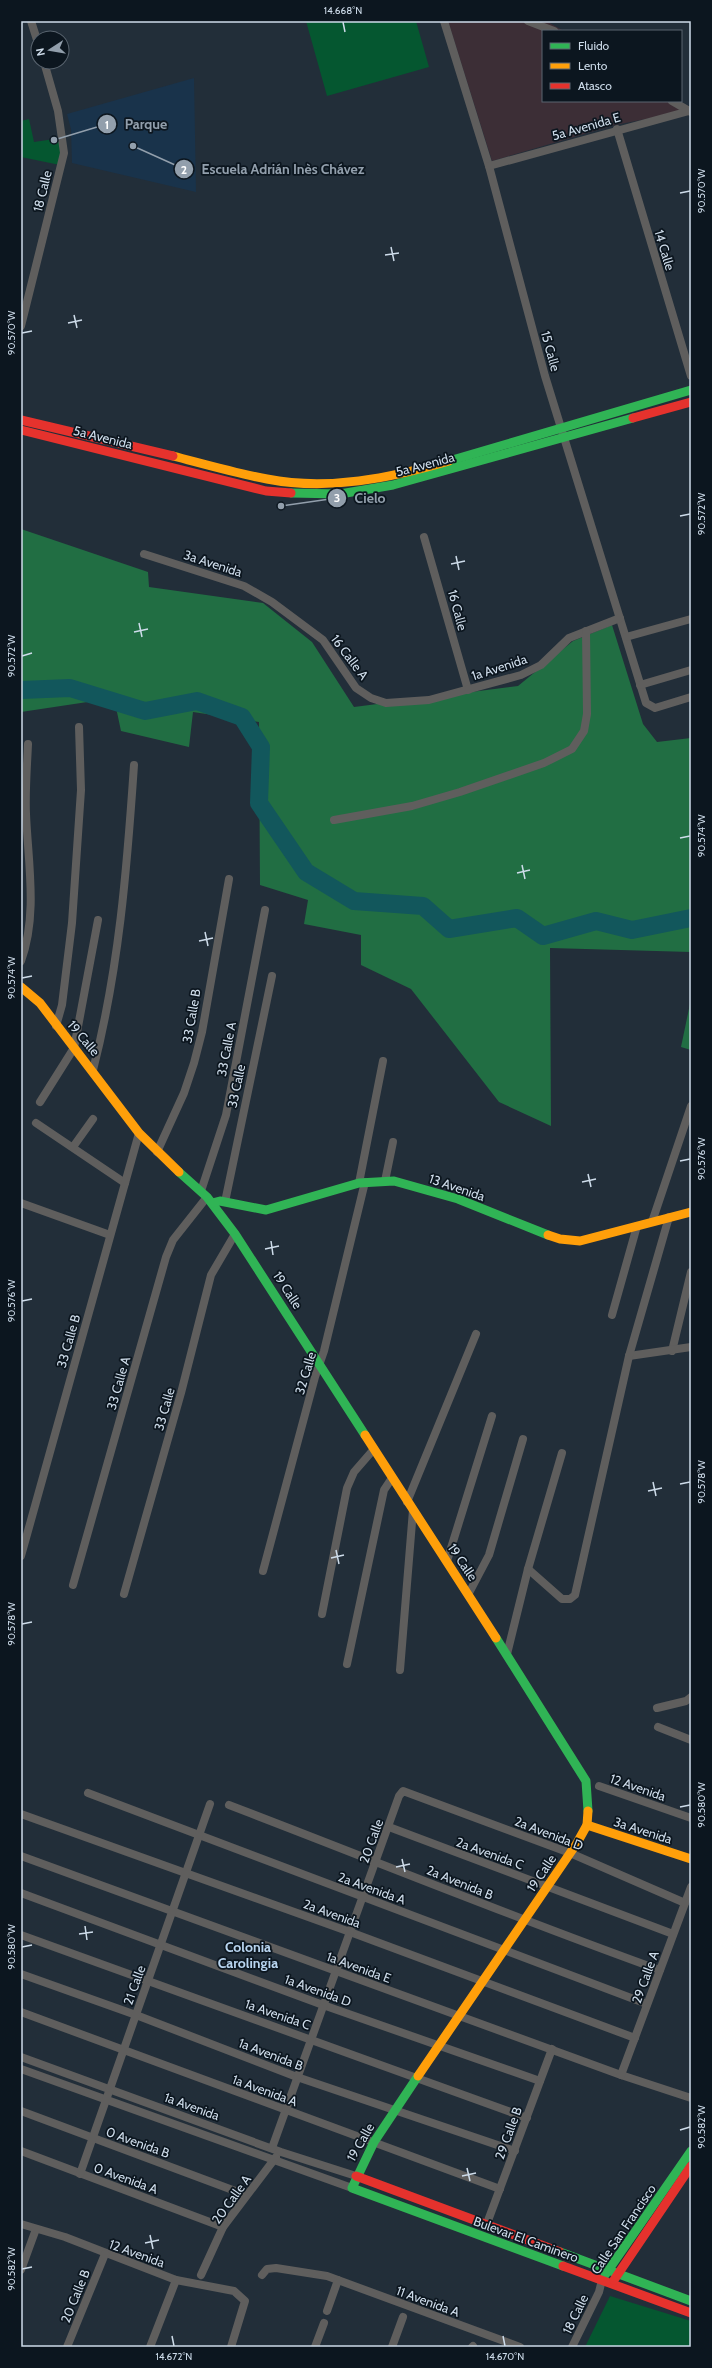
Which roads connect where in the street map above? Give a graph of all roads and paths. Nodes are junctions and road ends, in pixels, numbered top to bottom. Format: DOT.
graph roads {
  1 [pos="453,21"];
  2 [pos="528,21"];
  3 [pos="445,24"];
  4 [pos="551,30"];
  5 [pos="46,70"];
  6 [pos="674,102"];
  7 [pos="690,111"];
  8 [pos="617,130"];
  9 [pos="489,166"];
  10 [pos="21,326"];
  11 [pos="691,376"];
  12 [pos="691,390"];
  13 [pos="691,402"];
  14 [pos="21,420"];
  15 [pos="562,427"];
  16 [pos="21,430"];
  17 [pos="565,438"];
  18 [pos="424,537"];
  19 [pos="144,554"];
  20 [pos="272,602"];
  21 [pos="620,618"];
  22 [pos="691,619"];
  23 [pos="586,631"];
  24 [pos="626,636"];
  25 [pos="691,670"];
  26 [pos="640,685"];
  27 [pos="468,690"];
  28 [pos="691,697"];
  29 [pos="371,698"];
  30 [pos="79,727"];
  31 [pos="28,744"];
  32 [pos="134,765"];
  33 [pos="23,813"];
  34 [pos="334,820"];
  35 [pos="229,879"];
  36 [pos="21,908"];
  37 [pos="30,910"];
  38 [pos="265,910"];
  39 [pos="98,920"];
  40 [pos="21,961"];
  41 [pos="272,976"];
  42 [pos="21,987"];
  43 [pos="56,1026"];
  44 [pos="74,1048"];
  45 [pos="383,1061"];
  46 [pos="93,1070"];
  47 [pos="40,1102"];
  48 [pos="691,1106"];
  49 [pos="93,1119"];
  50 [pos="36,1123"];
  51 [pos="139,1133"];
  52 [pos="691,1134"];
  53 [pos="682,1136"];
  54 [pos="393,1142"];
  55 [pos="73,1147"];
  56 [pos="157,1152"];
  57 [pos="385,1181"];
  58 [pos="362,1182"];
  59 [pos="125,1183"];
  60 [pos="206,1197"];
  61 [pos="225,1202"];
  62 [pos="21,1203"];
  63 [pos="691,1212"];
  64 [pos="669,1217"];
  65 [pos="652,1222"];
  66 [pos="637,1226"];
  67 [pos="235,1234"];
  68 [pos="110,1235"];
  69 [pos="691,1272"];
  70 [pos="612,1315"];
  71 [pos="476,1334"];
  72 [pos="691,1347"];
  73 [pos="672,1351"];
  74 [pos="628,1356"];
  75 [pos="320,1362"];
  76 [pos="492,1416"];
  77 [pos="522,1439"];
  78 [pos="374,1449"];
  79 [pos="562,1453"];
  80 [pos="392,1478"];
  81 [pos="407,1502"];
  82 [pos="414,1510"];
  83 [pos="21,1556"];
  84 [pos="447,1561"];
  85 [pos="528,1569"];
  86 [pos="263,1571"];
  87 [pos="73,1586"];
  88 [pos="469,1592"];
  89 [pos="124,1594"];
  90 [pos="322,1614"];
  91 [pos="507,1654"];
  92 [pos="347,1664"];
  93 [pos="400,1670"];
  94 [pos="689,1700"];
  95 [pos="656,1708"];
  96 [pos="658,1727"];
  97 [pos="691,1740"];
  98 [pos="599,1786"];
  99 [pos="403,1791"];
  100 [pos="88,1793"];
  101 [pos="210,1804"];
  102 [pos="229,1805"];
  103 [pos="22,1816"];
  104 [pos="691,1818"];
  105 [pos="587,1824"];
  106 [pos="388,1827"];
  107 [pos="199,1837"];
  108 [pos="570,1853"];
  109 [pos="21,1856"];
  110 [pos="691,1859"];
  111 [pos="376,1861"];
  112 [pos="186,1874"];
  113 [pos="691,1886"];
  114 [pos="549,1887"];
  115 [pos="21,1893"];
  116 [pos="363,1897"];
  117 [pos="685,1903"];
  118 [pos="173,1911"];
  119 [pos="523,1921"];
  120 [pos="350,1932"];
  121 [pos="673,1934"];
  122 [pos="21,1935"];
  123 [pos="161,1944"];
  124 [pos="505,1950"];
  125 [pos="660,1970"];
  126 [pos="336,1972"];
  127 [pos="21,1974"];
  128 [pos="148,1981"];
  129 [pos="482,1982"];
  130 [pos="647,2004"];
  131 [pos="323,2005"];
  132 [pos="21,2012"];
  133 [pos="136,2015"];
  134 [pos="459,2016"];
  135 [pos="635,2038"];
  136 [pos="312,2039"];
  137 [pos="438,2045"];
  138 [pos="552,2049"];
  139 [pos="124,2050"];
  140 [pos="21,2057"];
  141 [pos="21,2069"];
  142 [pos="621,2075"];
  143 [pos="297,2077"];
  144 [pos="418,2078"];
  145 [pos="540,2081"];
  146 [pos="110,2089"];
  147 [pos="691,2098"];
  148 [pos="106,2100"];
  149 [pos="285,2110"];
  150 [pos="21,2111"];
  151 [pos="395,2111"];
  152 [pos="527,2118"];
  153 [pos="93,2138"];
  154 [pos="374,2142"];
  155 [pos="272,2148"];
  156 [pos="21,2151"];
  157 [pos="515,2151"];
  158 [pos="691,2151"];
  159 [pos="281,2152"];
  160 [pos="274,2160"];
  161 [pos="691,2166"];
  162 [pos="80,2174"];
  163 [pos="356,2176"];
  164 [pos="352,2188"];
  165 [pos="500,2189"];
  166 [pos="246,2195"];
  167 [pos="21,2224"];
  168 [pos="486,2226"];
  169 [pos="223,2227"];
  170 [pos="36,2229"];
  171 [pos="105,2254"];
  172 [pos="21,2270"];
  173 [pos="609,2270"];
  174 [pos="618,2274"];
  175 [pos="201,2275"];
  176 [pos="262,2275"];
  177 [pos="176,2280"];
  178 [pos="338,2280"];
  179 [pos="602,2280"];
  180 [pos="612,2284"];
  181 [pos="599,2292"];
  182 [pos="691,2301"];
  183 [pos="327,2311"];
  184 [pos="691,2313"];
  185 [pos="403,2316"];
  186 [pos="324,2323"];
  187 [pos="67,2347"];
  188 [pos="150,2347"];
  189 [pos="232,2347"];
  190 [pos="315,2347"];
  191 [pos="392,2347"];
  192 [pos="520,2347"];
  193 [pos="572,2347"];
  1 -- 3 [label="street"];
  2 -- 4 [label="street"];
  3 -- 9 [label="street, 15 Calle"];
  5 -- 10 [label="street, 18 Calle"];
  6 -- 7 [label="street"];
  7 -- 8 [label="street, 5a Avenida E"];
  8 -- 9 [label="street, 5a Avenida E"];
  8 -- 11 [label="street, 14 Calle"];
  9 -- 15 [label="street, 15 Calle"];
  12 -- 15 [label="main road, 5a Avenida"];
  13 -- 17 [label="main road, 5a Avenida"];
  14 -- 15 [label="main road, 5a Avenida"];
  15 -- 17 [label="street, 15 Calle"];
  16 -- 17 [label="main road, 5a Avenida"];
  17 -- 21 [label="street, 15 Calle"];
  18 -- 27 [label="street, 16 Calle"];
  19 -- 20 [label="street, 3a Avenida"];
  20 -- 29 [label="street, 16 Calle A"];
  21 -- 23 [label="street, 1a Avenida"];
  21 -- 24 [label="street, 15 Calle"];
  22 -- 24 [label="street"];
  23 -- 27 [label="street, 1a Avenida"];
  23 -- 34 [label="street"];
  24 -- 26 [label="street, 15 Calle"];
  25 -- 26 [label="street"];
  26 -- 28 [label="street, 15 Calle"];
  27 -- 29 [label="street, 1a Avenida"];
  30 -- 43 [label="street"];
  31 -- 33 [label="street"];
  32 -- 46 [label="street"];
  33 -- 37 [label="street"];
  35 -- 56 [label="street, 33 Calle B"];
  36 -- 37 [label="street"];
  37 -- 40 [label="street"];
  38 -- 60 [label="street, 33 Calle A"];
  39 -- 44 [label="street"];
  41 -- 61 [label="street, 33 Calle"];
  42 -- 43 [label="main road, 19 Calle"];
  43 -- 44 [label="main road, 19 Calle"];
  44 -- 46 [label="main road, 19 Calle"];
  44 -- 47 [label="street"];
  45 -- 58 [label="street, 32 Calle"];
  46 -- 51 [label="main road, 19 Calle"];
  48 -- 53 [label="street"];
  49 -- 55 [label="street"];
  50 -- 55 [label="street"];
  51 -- 56 [label="main road, 19 Calle"];
  51 -- 59 [label="street, 33 Calle B"];
  52 -- 53 [label="street"];
  53 -- 65 [label="street"];
  54 -- 57 [label="street"];
  55 -- 59 [label="street"];
  56 -- 60 [label="main road, 19 Calle"];
  57 -- 58 [label="main road, 13 Avenida"];
  57 -- 66 [label="main road, 13 Avenida"];
  58 -- 61 [label="main road, 13 Avenida"];
  58 -- 75 [label="street, 32 Calle"];
  59 -- 68 [label="street, 33 Calle B"];
  60 -- 61 [label="main road, 13 Avenida"];
  60 -- 67 [label="main road, 19 Calle"];
  60 -- 87 [label="street, 33 Calle A"];
  62 -- 68 [label="street"];
  63 -- 64 [label="main road, 13 Avenida"];
  64 -- 65 [label="main road, 13 Avenida"];
  64 -- 74 [label="street"];
  65 -- 66 [label="main road, 13 Avenida"];
  66 -- 70 [label="street"];
  67 -- 75 [label="main road, 19 Calle"];
  67 -- 89 [label="street, 33 Calle"];
  68 -- 83 [label="street, 33 Calle B"];
  69 -- 73 [label="street"];
  71 -- 81 [label="street"];
  72 -- 73 [label="street"];
  73 -- 74 [label="street"];
  74 -- 85 [label="street"];
  75 -- 78 [label="main road, 19 Calle"];
  75 -- 86 [label="street, 32 Calle"];
  76 -- 84 [label="street"];
  77 -- 88 [label="street"];
  78 -- 80 [label="main road, 19 Calle"];
  78 -- 90 [label="street"];
  79 -- 85 [label="street"];
  80 -- 81 [label="main road, 19 Calle"];
  80 -- 92 [label="street"];
  81 -- 82 [label="main road, 19 Calle"];
  82 -- 84 [label="main road, 19 Calle"];
  82 -- 93 [label="street"];
  84 -- 88 [label="main road, 19 Calle"];
  85 -- 91 [label="street"];
  88 -- 91 [label="main road, 19 Calle"];
  91 -- 105 [label="main road, 19 Calle"];
  94 -- 95 [label="street"];
  96 -- 97 [label="street"];
  98 -- 104 [label="street, 12 Avenida"];
  99 -- 106 [label="street, 20 Calle"];
  99 -- 108 [label="street, 2a Avenida D"];
  100 -- 107 [label="street, 2a Avenida A"];
  101 -- 107 [label="street, 21 Calle"];
  102 -- 111 [label="street, 2a Avenida B"];
  103 -- 112 [label="street, 2a Avenida"];
  105 -- 108 [label="main road, 19 Calle"];
  105 -- 110 [label="main road, 3a Avenida"];
  106 -- 111 [label="street, 20 Calle"];
  106 -- 114 [label="street, 2a Avenida C"];
  107 -- 112 [label="street, 21 Calle"];
  107 -- 116 [label="street, 2a Avenida A"];
  108 -- 114 [label="main road, 19 Calle"];
  108 -- 117 [label="street, 2a Avenida D"];
  109 -- 118 [label="street, 1a Avenida E"];
  111 -- 116 [label="street, 20 Calle"];
  111 -- 119 [label="street, 2a Avenida B"];
  112 -- 118 [label="street, 21 Calle"];
  112 -- 120 [label="street, 2a Avenida"];
  113 -- 117 [label="street, 29 Calle A"];
  114 -- 119 [label="main road, 19 Calle"];
  114 -- 121 [label="street, 2a Avenida C"];
  115 -- 123 [label="street, 1a Avenida D"];
  116 -- 120 [label="street, 20 Calle"];
  116 -- 124 [label="street, 2a Avenida A"];
  117 -- 121 [label="street, 29 Calle A"];
  118 -- 123 [label="street, 21 Calle"];
  118 -- 126 [label="street, 1a Avenida E"];
  119 -- 124 [label="main road, 19 Calle"];
  119 -- 125 [label="street, 2a Avenida B"];
  120 -- 126 [label="street, 20 Calle"];
  120 -- 129 [label="street, 2a Avenida"];
  121 -- 125 [label="street, 29 Calle A"];
  122 -- 128 [label="street, 1a Avenida C"];
  123 -- 128 [label="street, 21 Calle"];
  123 -- 131 [label="street, 1a Avenida D"];
  124 -- 129 [label="main road, 19 Calle"];
  124 -- 130 [label="street, 2a Avenida A"];
  125 -- 130 [label="street, 29 Calle A"];
  126 -- 131 [label="street, 20 Calle"];
  126 -- 134 [label="street, 1a Avenida E"];
  127 -- 133 [label="street, 1a Avenida B"];
  128 -- 133 [label="street, 21 Calle"];
  128 -- 136 [label="street, 1a Avenida C"];
  129 -- 134 [label="main road, 19 Calle"];
  129 -- 135 [label="street, 2a Avenida"];
  130 -- 135 [label="street, 29 Calle A"];
  131 -- 136 [label="street, 20 Calle"];
  131 -- 137 [label="street, 1a Avenida D"];
  132 -- 139 [label="street, 1a Avenida A"];
  133 -- 139 [label="street, 21 Calle"];
  133 -- 143 [label="street, 1a Avenida B"];
  134 -- 137 [label="main road, 19 Calle"];
  134 -- 138 [label="street, 1a Avenida E"];
  135 -- 142 [label="street, 29 Calle A"];
  136 -- 143 [label="street, 20 Calle"];
  136 -- 144 [label="street, 1a Avenida C"];
  137 -- 144 [label="main road, 19 Calle"];
  137 -- 145 [label="street, 1a Avenida D"];
  138 -- 142 [label="street, 1a Avenida E"];
  138 -- 145 [label="street, 29 Calle B"];
  139 -- 146 [label="street, 21 Calle"];
  139 -- 149 [label="street, 1a Avenida A"];
  140 -- 146 [label="street, 1a Avenida"];
  141 -- 148 [label="street, 1a Avenida"];
  142 -- 147 [label="street, 1a Avenida E"];
  143 -- 149 [label="street, 20 Calle"];
  143 -- 151 [label="street, 1a Avenida B"];
  144 -- 151 [label="main road, 19 Calle"];
  144 -- 152 [label="street, 1a Avenida C"];
  145 -- 152 [label="street, 29 Calle B"];
  146 -- 148 [label="street, 21 Calle"];
  146 -- 155 [label="street, 1a Avenida"];
  148 -- 153 [label="street, 21 Calle"];
  148 -- 160 [label="street, 1a Avenida"];
  149 -- 154 [label="street, 1a Avenida A"];
  149 -- 155 [label="street, 20 Calle"];
  150 -- 153 [label="street, 0 Avenida B"];
  151 -- 154 [label="main road, 19 Calle"];
  151 -- 157 [label="street, 1a Avenida B"];
  152 -- 157 [label="street, 29 Calle B"];
  153 -- 162 [label="street, 21 Calle"];
  153 -- 166 [label="street, 0 Avenida B"];
  154 -- 163 [label="main road, 19 Calle"];
  154 -- 165 [label="street, 1a Avenida A"];
  155 -- 159 [label="street, 1a Avenida"];
  156 -- 162 [label="street, 0 Avenida A"];
  157 -- 165 [label="street, 29 Calle B"];
  158 -- 173 [label="main road, Calle San Francisco"];
  159 -- 160 [label="street, 20 Calle A"];
  159 -- 163 [label="street, 1a Avenida"];
  160 -- 164 [label="street, 1a Avenida"];
  160 -- 166 [label="street, 20 Calle A"];
  161 -- 174 [label="main road, Calle San Francisco"];
  162 -- 169 [label="street, 0 Avenida A"];
  163 -- 164 [label="main road, 19 Calle"];
  163 -- 168 [label="main road, Bulevar El Caminero"];
  164 -- 179 [label="main road, Bulevar El Caminero"];
  165 -- 168 [label="street, 29 Calle B"];
  166 -- 169 [label="street, 20 Calle A"];
  167 -- 170 [label="street, 12 Avenida"];
  168 -- 173 [label="main road, Bulevar El Caminero"];
  169 -- 175 [label="street, 20 Calle A"];
  170 -- 171 [label="street, 12 Avenida"];
  170 -- 172 [label="street"];
  171 -- 177 [label="street, 12 Avenida"];
  171 -- 187 [label="street, 20 Calle B"];
  173 -- 174 [label="main road, Bulevar El Caminero"];
  173 -- 179 [label="main road, Calle San Francisco"];
  174 -- 180 [label="main road, Calle San Francisco"];
  174 -- 182 [label="main road, Bulevar El Caminero"];
  176 -- 178 [label="street, 11 Avenida A"];
  177 -- 188 [label="street"];
  177 -- 189 [label="street, 12 Avenida"];
  178 -- 183 [label="street"];
  178 -- 192 [label="street, 11 Avenida A"];
  179 -- 180 [label="main road, Bulevar El Caminero"];
  179 -- 181 [label="street, Calle San Francisco"];
  180 -- 181 [label="street, Calle San Francisco"];
  180 -- 184 [label="main road, Bulevar El Caminero"];
  181 -- 193 [label="street, 18 Calle"];
  185 -- 191 [label="street"];
  186 -- 190 [label="street"];
}
